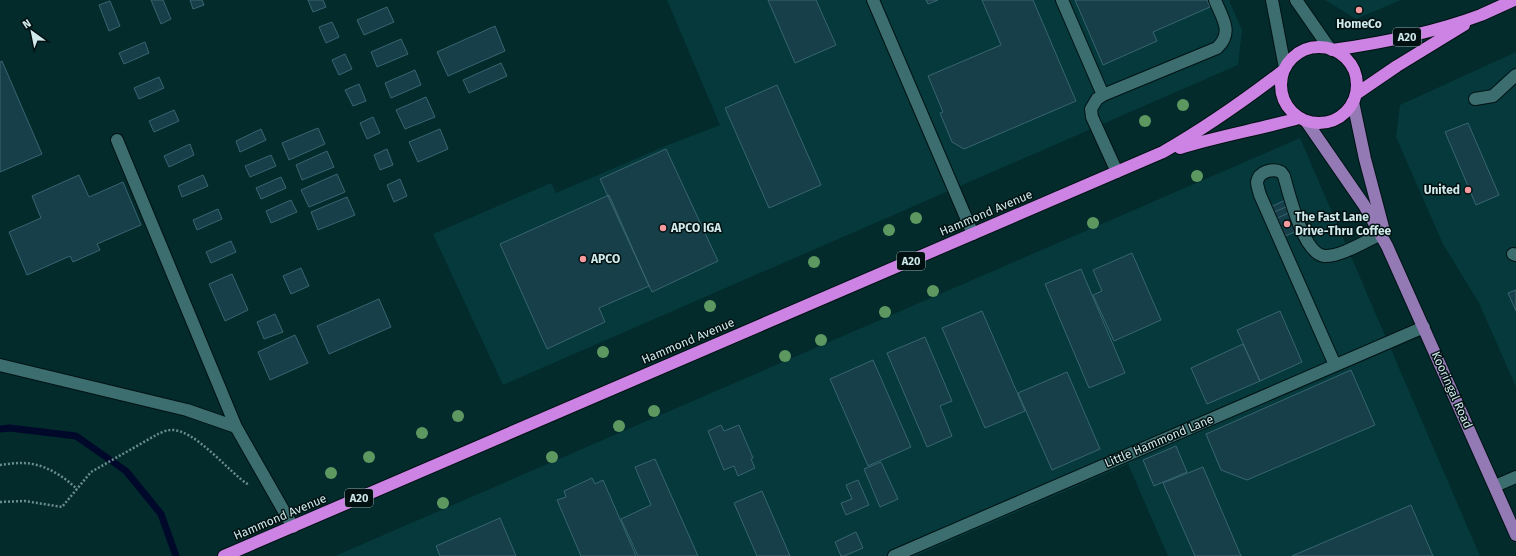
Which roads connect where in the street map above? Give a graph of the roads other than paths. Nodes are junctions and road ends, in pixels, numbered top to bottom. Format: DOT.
graph roads {
  1 [pos="873,0"];
  2 [pos="1062,0"];
  3 [pos="1215,0"];
  4 [pos="1272,0"];
  5 [pos="1296,0"];
  6 [pos="1514,0"];
  7 [pos="1480,15"];
  8 [pos="1331,49"];
  9 [pos="1285,69"];
  10 [pos="1516,76"];
  11 [pos="1104,95"];
  12 [pos="1354,98"];
  13 [pos="1475,99"];
  14 [pos="1302,119"];
  15 [pos="117,140"];
  16 [pos="1163,152"];
  17 [pos="1116,172"];
  18 [pos="974,234"];
  19 [pos="1381,234"];
  20 [pos="1387,246"];
  21 [pos="1424,327"];
  22 [pos="0,365"];
  23 [pos="1335,365"];
  24 [pos="236,427"];
  25 [pos="1516,477"];
  26 [pos="1495,486"];
  27 [pos="293,527"];
  28 [pos="1516,535"];
  29 [pos="224,556"];
  30 [pos="894,556"];
  1 -- 18 [label="street"];
  2 -- 11 [label="street"];
  3 -- 11 [label="street"];
  4 -- 9 [label="street"];
  5 -- 8 [label="street"];
  6 -- 7 [label="highway, A20"];
  7 -- 8 [label="highway, A20"];
  7 -- 12 [label="highway, A20"];
  8 -- 9 [label="highway, A20"];
  8 -- 12 [label="highway"];
  9 -- 14 [label="highway"];
  9 -- 16 [label="highway, Hammond Avenue / A20"];
  10 -- 13 [label="street"];
  11 -- 17 [label="street"];
  12 -- 14 [label="highway, A20"];
  12 -- 20 [label="main road, Kooringal Road"];
  14 -- 16 [label="highway, Hammond Avenue / A20"];
  14 -- 19 [label="main road, Kooringal Road"];
  15 -- 24 [label="street"];
  16 -- 17 [label="highway, Hammond Avenue / A20"];
  17 -- 18 [label="highway, Hammond Avenue / A20"];
  18 -- 27 [label="highway, Hammond Avenue / A20"];
  19 -- 20 [label="main road, Kooringal Road"];
  19 -- 23 [label="street"];
  20 -- 21 [label="main road, Kooringal Road"];
  21 -- 23 [label="street, Little Hammond Lane"];
  21 -- 26 [label="main road, Kooringal Road"];
  22 -- 24 [label="street"];
  23 -- 30 [label="street, Little Hammond Lane"];
  24 -- 27 [label="street"];
  25 -- 26 [label="street"];
  26 -- 28 [label="main road, Kooringal Road"];
  27 -- 29 [label="highway, Hammond Avenue / A20"];
}
